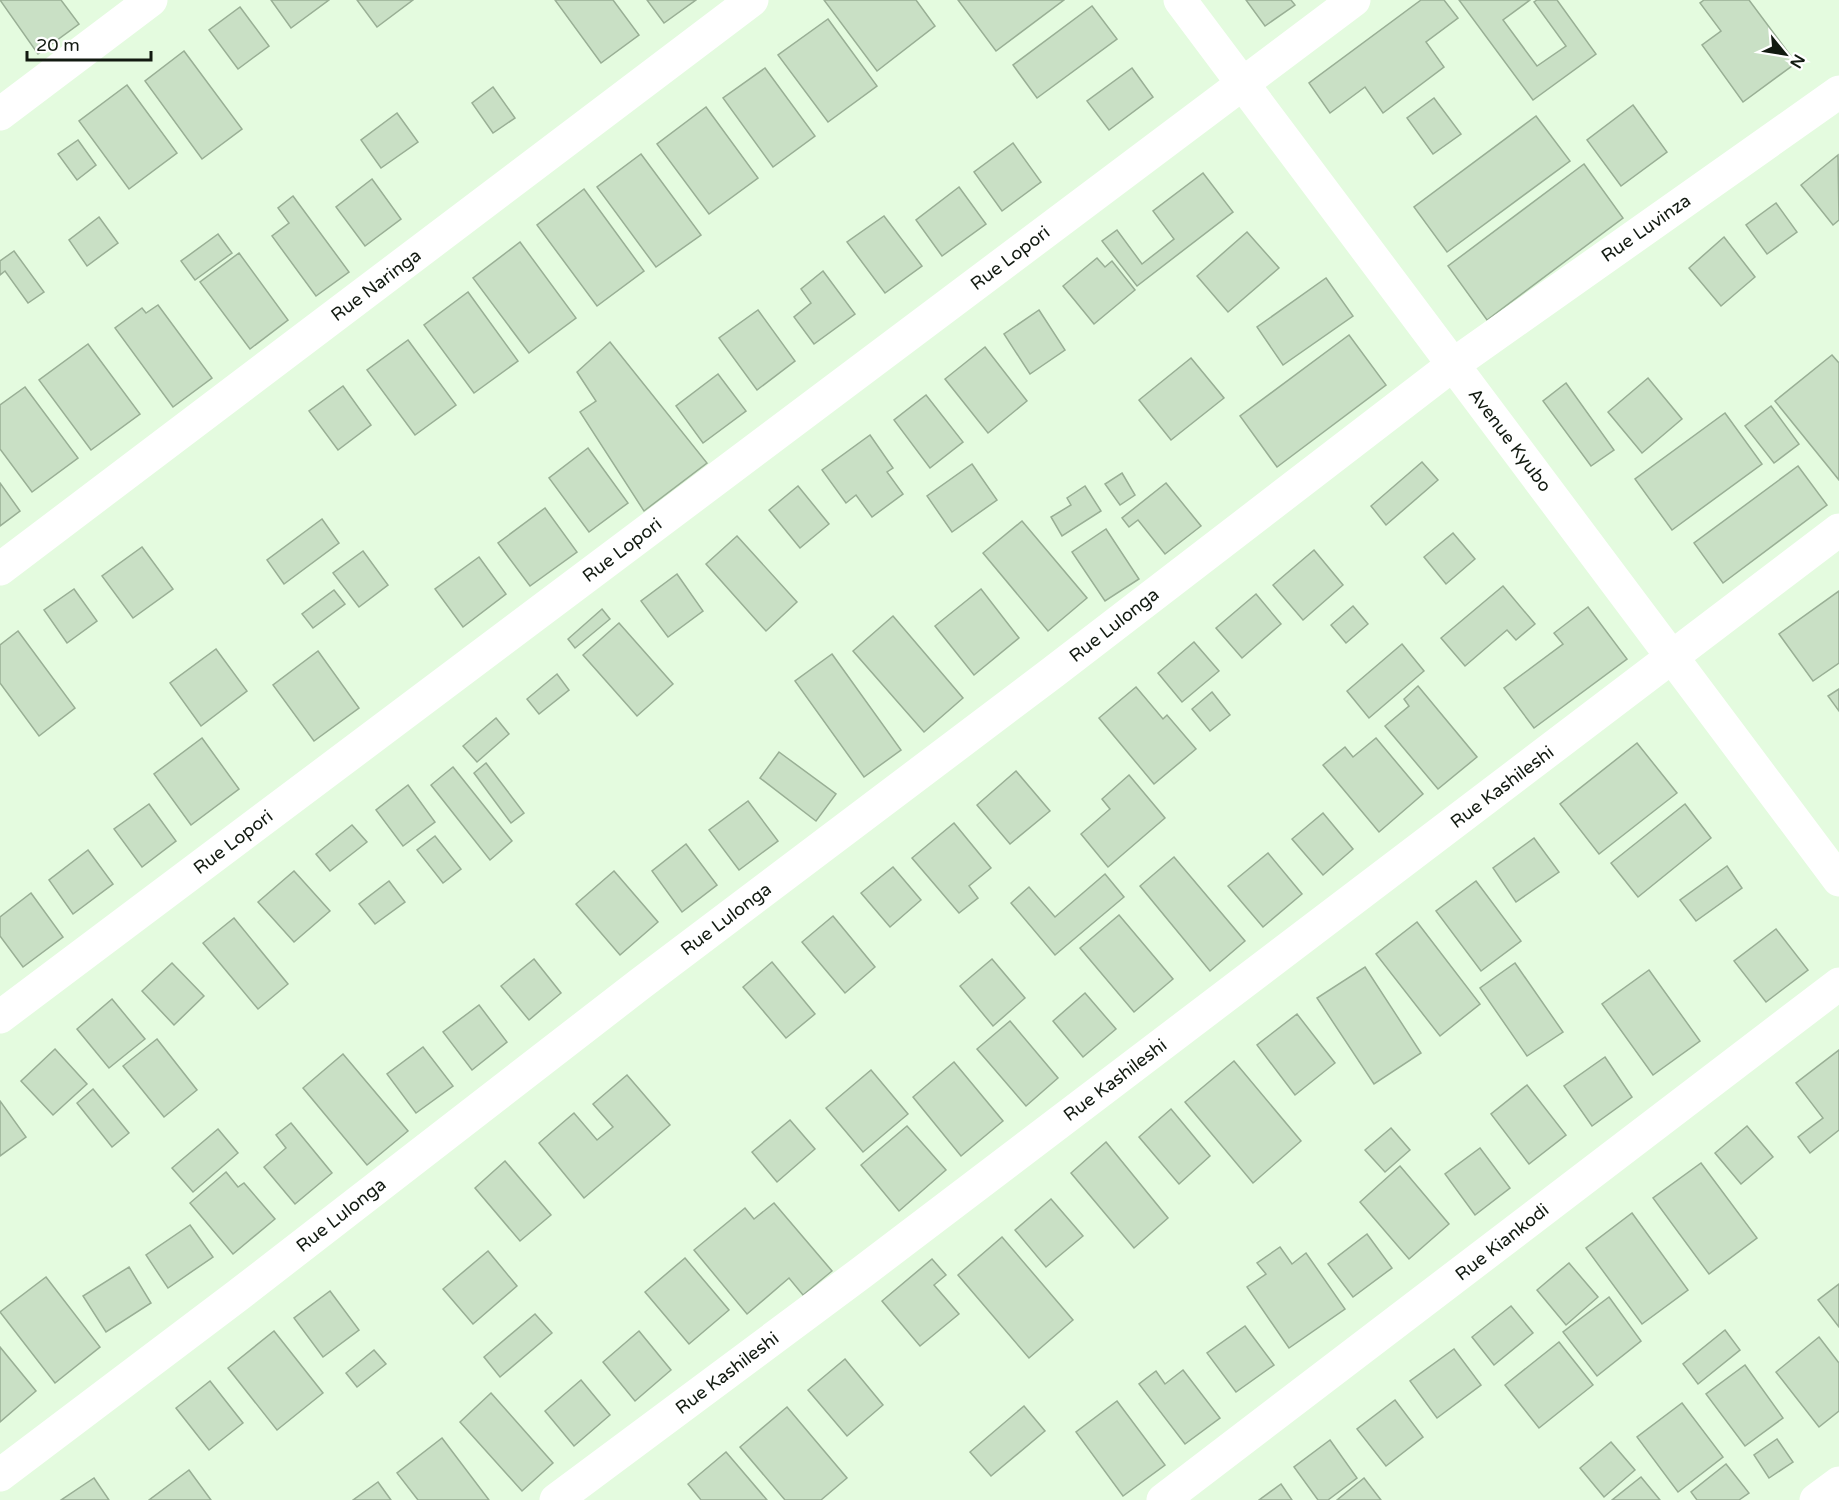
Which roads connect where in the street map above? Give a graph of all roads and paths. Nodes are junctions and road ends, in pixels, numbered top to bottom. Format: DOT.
graph roads {
  1 [pos="152,0"];
  2 [pos="752,0"];
  3 [pos="1180,0"];
  4 [pos="1354,0"];
  5 [pos="1244,83"];
  6 [pos="1839,92"];
  7 [pos="0,114"];
  8 [pos="1454,364"];
  9 [pos="1839,530"];
  10 [pos="0,569"];
  11 [pos="1672,658"];
  12 [pos="1839,880"];
  13 [pos="1839,984"];
  14 [pos="0,1017"];
  15 [pos="0,1475"];
  16 [pos="1839,1483"];
  17 [pos="556,1500"];
  18 [pos="1163,1500"];
  19 [pos="1816,1500"];
  1 -- 7 [label="street"];
  2 -- 10 [label="street, Rue Naringa"];
  3 -- 5 [label="street, Avenue Kyubo"];
  4 -- 5 [label="street, Rue Lopori"];
  5 -- 8 [label="street, Avenue Kyubo"];
  5 -- 14 [label="street, Rue Lopori"];
  6 -- 8 [label="street, Rue Luvinza"];
  8 -- 11 [label="street, Avenue Kyubo"];
  8 -- 15 [label="street, Rue Lulonga"];
  9 -- 11 [label="street, Rue Kashileshi"];
  11 -- 12 [label="street, Avenue Kyubo"];
  11 -- 17 [label="street, Rue Kashileshi"];
  13 -- 18 [label="street, Rue Kiankodi"];
  16 -- 19 [label="street"];
}
